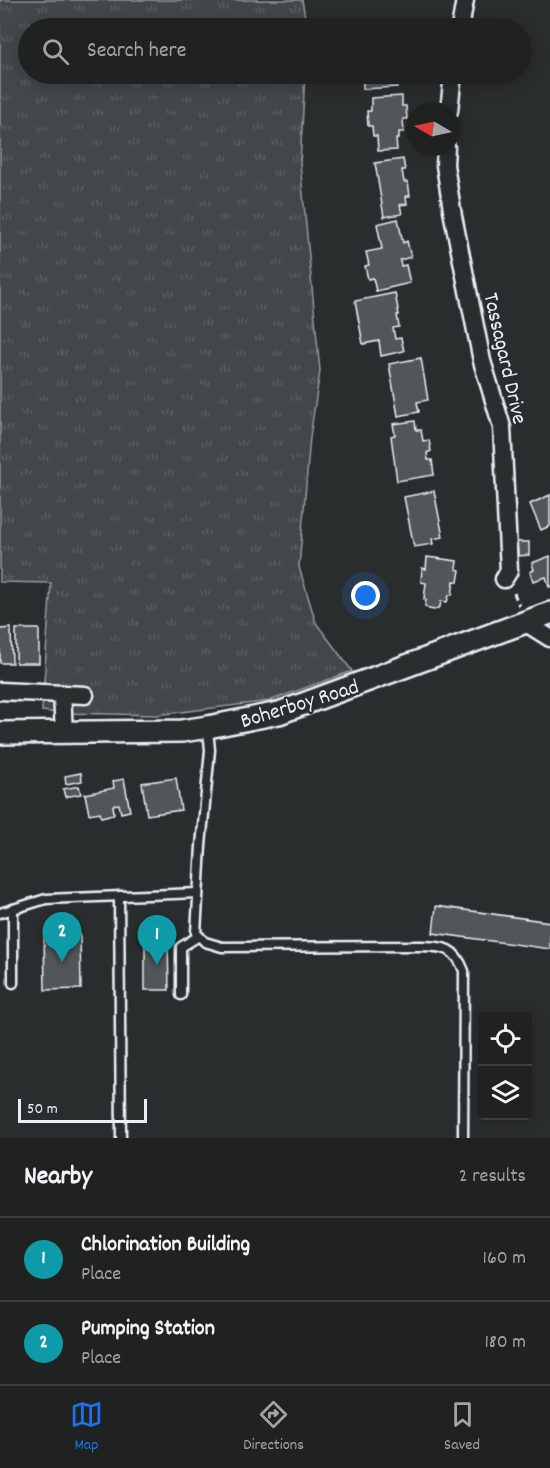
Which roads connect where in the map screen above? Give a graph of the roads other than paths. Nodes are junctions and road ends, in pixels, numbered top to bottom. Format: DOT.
graph roads {
  1 [pos="465,0"];
  2 [pos="462,18"];
  3 [pos="452,84"];
  4 [pos="449,102"];
  5 [pos="446,156"];
  6 [pos="504,579"];
  7 [pos="550,613"];
  8 [pos="526,623"];
  9 [pos="550,638"];
  10 [pos="0,690"];
  11 [pos="62,694"];
  12 [pos="85,695"];
  13 [pos="208,727"];
  14 [pos="64,732"];
  15 [pos="0,733"];
  16 [pos="198,893"];
  17 [pos="119,896"];
  18 [pos="13,909"];
  19 [pos="0,913"];
  20 [pos="199,936"];
  21 [pos="14,983"];
  22 [pos="181,995"];
  23 [pos="121,1138"];
  24 [pos="463,1138"];
  1 -- 2 [label="street"];
  3 -- 4 [label="street"];
  5 -- 6 [label="street, Tassagard Drive"];
  7 -- 8 [label="street, Boherboy Road"];
  8 -- 9 [label="street"];
  8 -- 13 [label="street, Boherboy Road"];
  10 -- 11 [label="street"];
  11 -- 12 [label="street"];
  11 -- 14 [label="street"];
  13 -- 14 [label="street, Boherboy Road"];
  13 -- 16 [label="lane"];
  14 -- 15 [label="street, Boherboy Road"];
  16 -- 17 [label="lane"];
  16 -- 20 [label="lane"];
  17 -- 18 [label="lane"];
  17 -- 23 [label="lane"];
  18 -- 19 [label="lane"];
  18 -- 21 [label="lane"];
  20 -- 22 [label="lane"];
  20 -- 24 [label="lane"];
}
